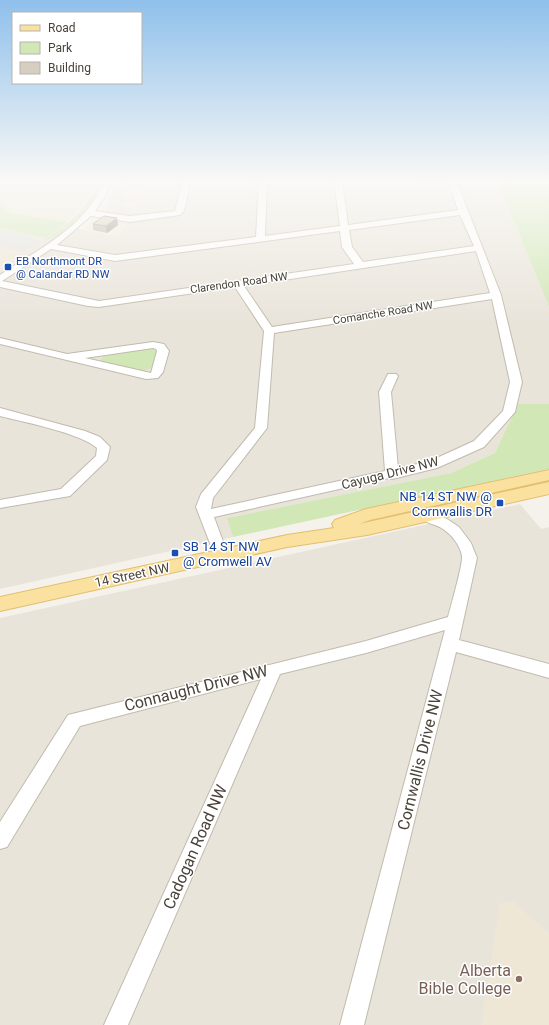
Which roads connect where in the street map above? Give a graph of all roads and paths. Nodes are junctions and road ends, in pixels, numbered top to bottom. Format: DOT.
graph roads {
  1 [pos="71,228"];
  2 [pos="261,228"];
  3 [pos="344,228"];
  4 [pos="470,228"];
  5 [pos="260,239"];
  6 [pos="49,246"];
  7 [pos="479,248"];
  8 [pos="360,265"];
  9 [pos="0,279"];
  10 [pos="237,283"];
  11 [pos="0,284"];
  12 [pos="496,295"];
  13 [pos="269,330"];
  14 [pos="0,341"];
  15 [pos="68,358"];
  16 [pos="392,376"];
  17 [pos="0,412"];
  18 [pos="392,475"];
  19 [pos="549,475"];
  20 [pos="549,488"];
  21 [pos="0,504"];
  22 [pos="206,516"];
  23 [pos="426,516"];
  24 [pos="287,541"];
  25 [pos="221,556"];
  26 [pos="0,604"];
  27 [pos="455,621"];
  28 [pos="450,644"];
  29 [pos="274,668"];
  30 [pos="549,671"];
  31 [pos="0,840"];
  32 [pos="116,1025"];
  33 [pos="352,1025"];
  1 -- 6 [label="street"];
  2 -- 5 [label="street"];
  3 -- 5 [label="street"];
  3 -- 8 [label="street"];
  4 -- 7 [label="street, Cayuga Drive NW"];
  5 -- 6 [label="street"];
  6 -- 9 [label="street"];
  7 -- 8 [label="street, Clarendon Road NW"];
  7 -- 12 [label="street, Cayuga Drive NW"];
  8 -- 10 [label="street, Clarendon Road NW"];
  10 -- 11 [label="street, Clarendon Road NW"];
  10 -- 13 [label="street"];
  12 -- 13 [label="street, Comanche Road NW"];
  12 -- 18 [label="street, Cayuga Drive NW"];
  13 -- 22 [label="street"];
  14 -- 15 [label="street"];
  15 -- 15 [label="street"];
  16 -- 18 [label="street"];
  17 -- 21 [label="street"];
  18 -- 22 [label="street, Cayuga Drive NW"];
  19 -- 24 [label="main road, 14 Street NW"];
  20 -- 23 [label="main road, 14 Street NW"];
  22 -- 25 [label="street"];
  23 -- 24 [label="main road, 14 Street NW"];
  23 -- 27 [label="street, Cornwallis Drive NW"];
  24 -- 25 [label="main road, 14 Street NW"];
  25 -- 26 [label="main road, 14 Street NW"];
  27 -- 28 [label="street, Cornwallis Drive NW"];
  27 -- 29 [label="street, Connaught Drive NW"];
  28 -- 30 [label="street"];
  28 -- 33 [label="street, Cornwallis Drive NW"];
  29 -- 31 [label="street, Connaught Drive NW"];
  29 -- 32 [label="street, Cadogan Road NW"];
}
